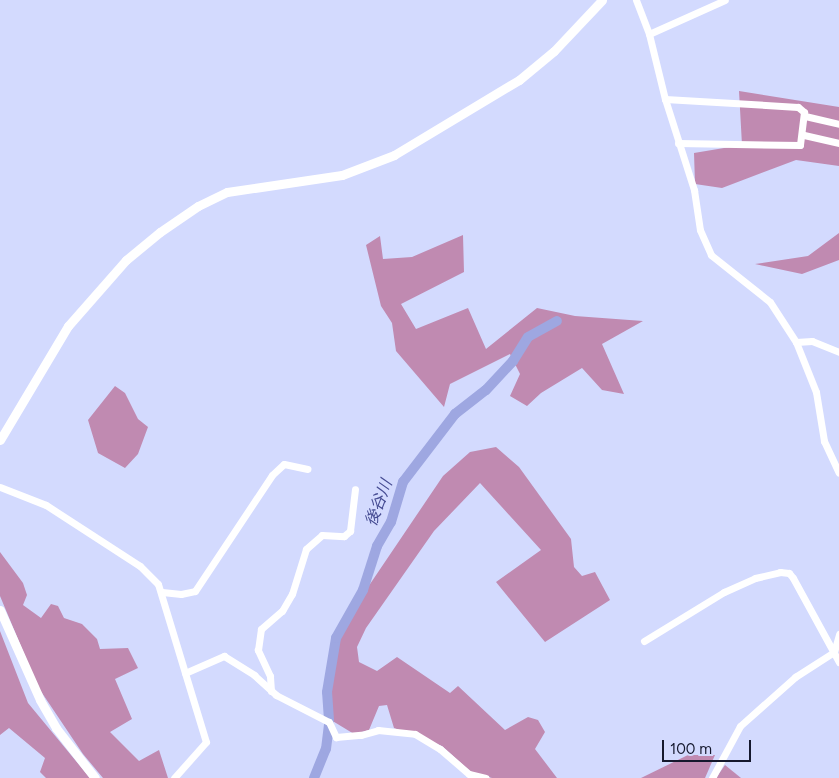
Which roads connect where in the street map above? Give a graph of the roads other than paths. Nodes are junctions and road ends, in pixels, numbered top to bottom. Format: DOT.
graph roads {
  1 [pos="602,0"];
  2 [pos="636,0"];
  3 [pos="725,0"];
  4 [pos="649,34"];
  5 [pos="665,99"];
  6 [pos="805,116"];
  7 [pos="839,124"];
  8 [pos="804,135"];
  9 [pos="678,142"];
  10 [pos="839,143"];
  11 [pos="796,342"];
  12 [pos="839,352"];
  13 [pos="0,440"];
  14 [pos="307,469"];
  15 [pos="839,474"];
  16 [pos="0,487"];
  17 [pos="355,489"];
  18 [pos="162,592"];
  19 [pos="0,610"];
  20 [pos="839,634"];
  21 [pos="644,641"];
  22 [pos="834,652"];
  23 [pos="839,662"];
  24 [pos="185,673"];
  25 [pos="271,691"];
  26 [pos="94,778"];
  27 [pos="174,778"];
  28 [pos="486,778"];
  29 [pos="712,778"];
  1 -- 13 [label="street"];
  2 -- 4 [label="street"];
  3 -- 4 [label="street"];
  4 -- 5 [label="street"];
  5 -- 6 [label="street"];
  5 -- 9 [label="street"];
  6 -- 7 [label="street"];
  6 -- 8 [label="street"];
  8 -- 9 [label="street"];
  8 -- 10 [label="street"];
  9 -- 11 [label="street"];
  11 -- 12 [label="street"];
  11 -- 15 [label="street"];
  14 -- 18 [label="street"];
  16 -- 18 [label="street"];
  17 -- 25 [label="street"];
  18 -- 24 [label="street"];
  19 -- 26 [label="street"];
  20 -- 22 [label="street"];
  21 -- 22 [label="street"];
  22 -- 23 [label="street"];
  22 -- 29 [label="street"];
  24 -- 25 [label="street"];
  24 -- 27 [label="street"];
  25 -- 28 [label="street"];
}
